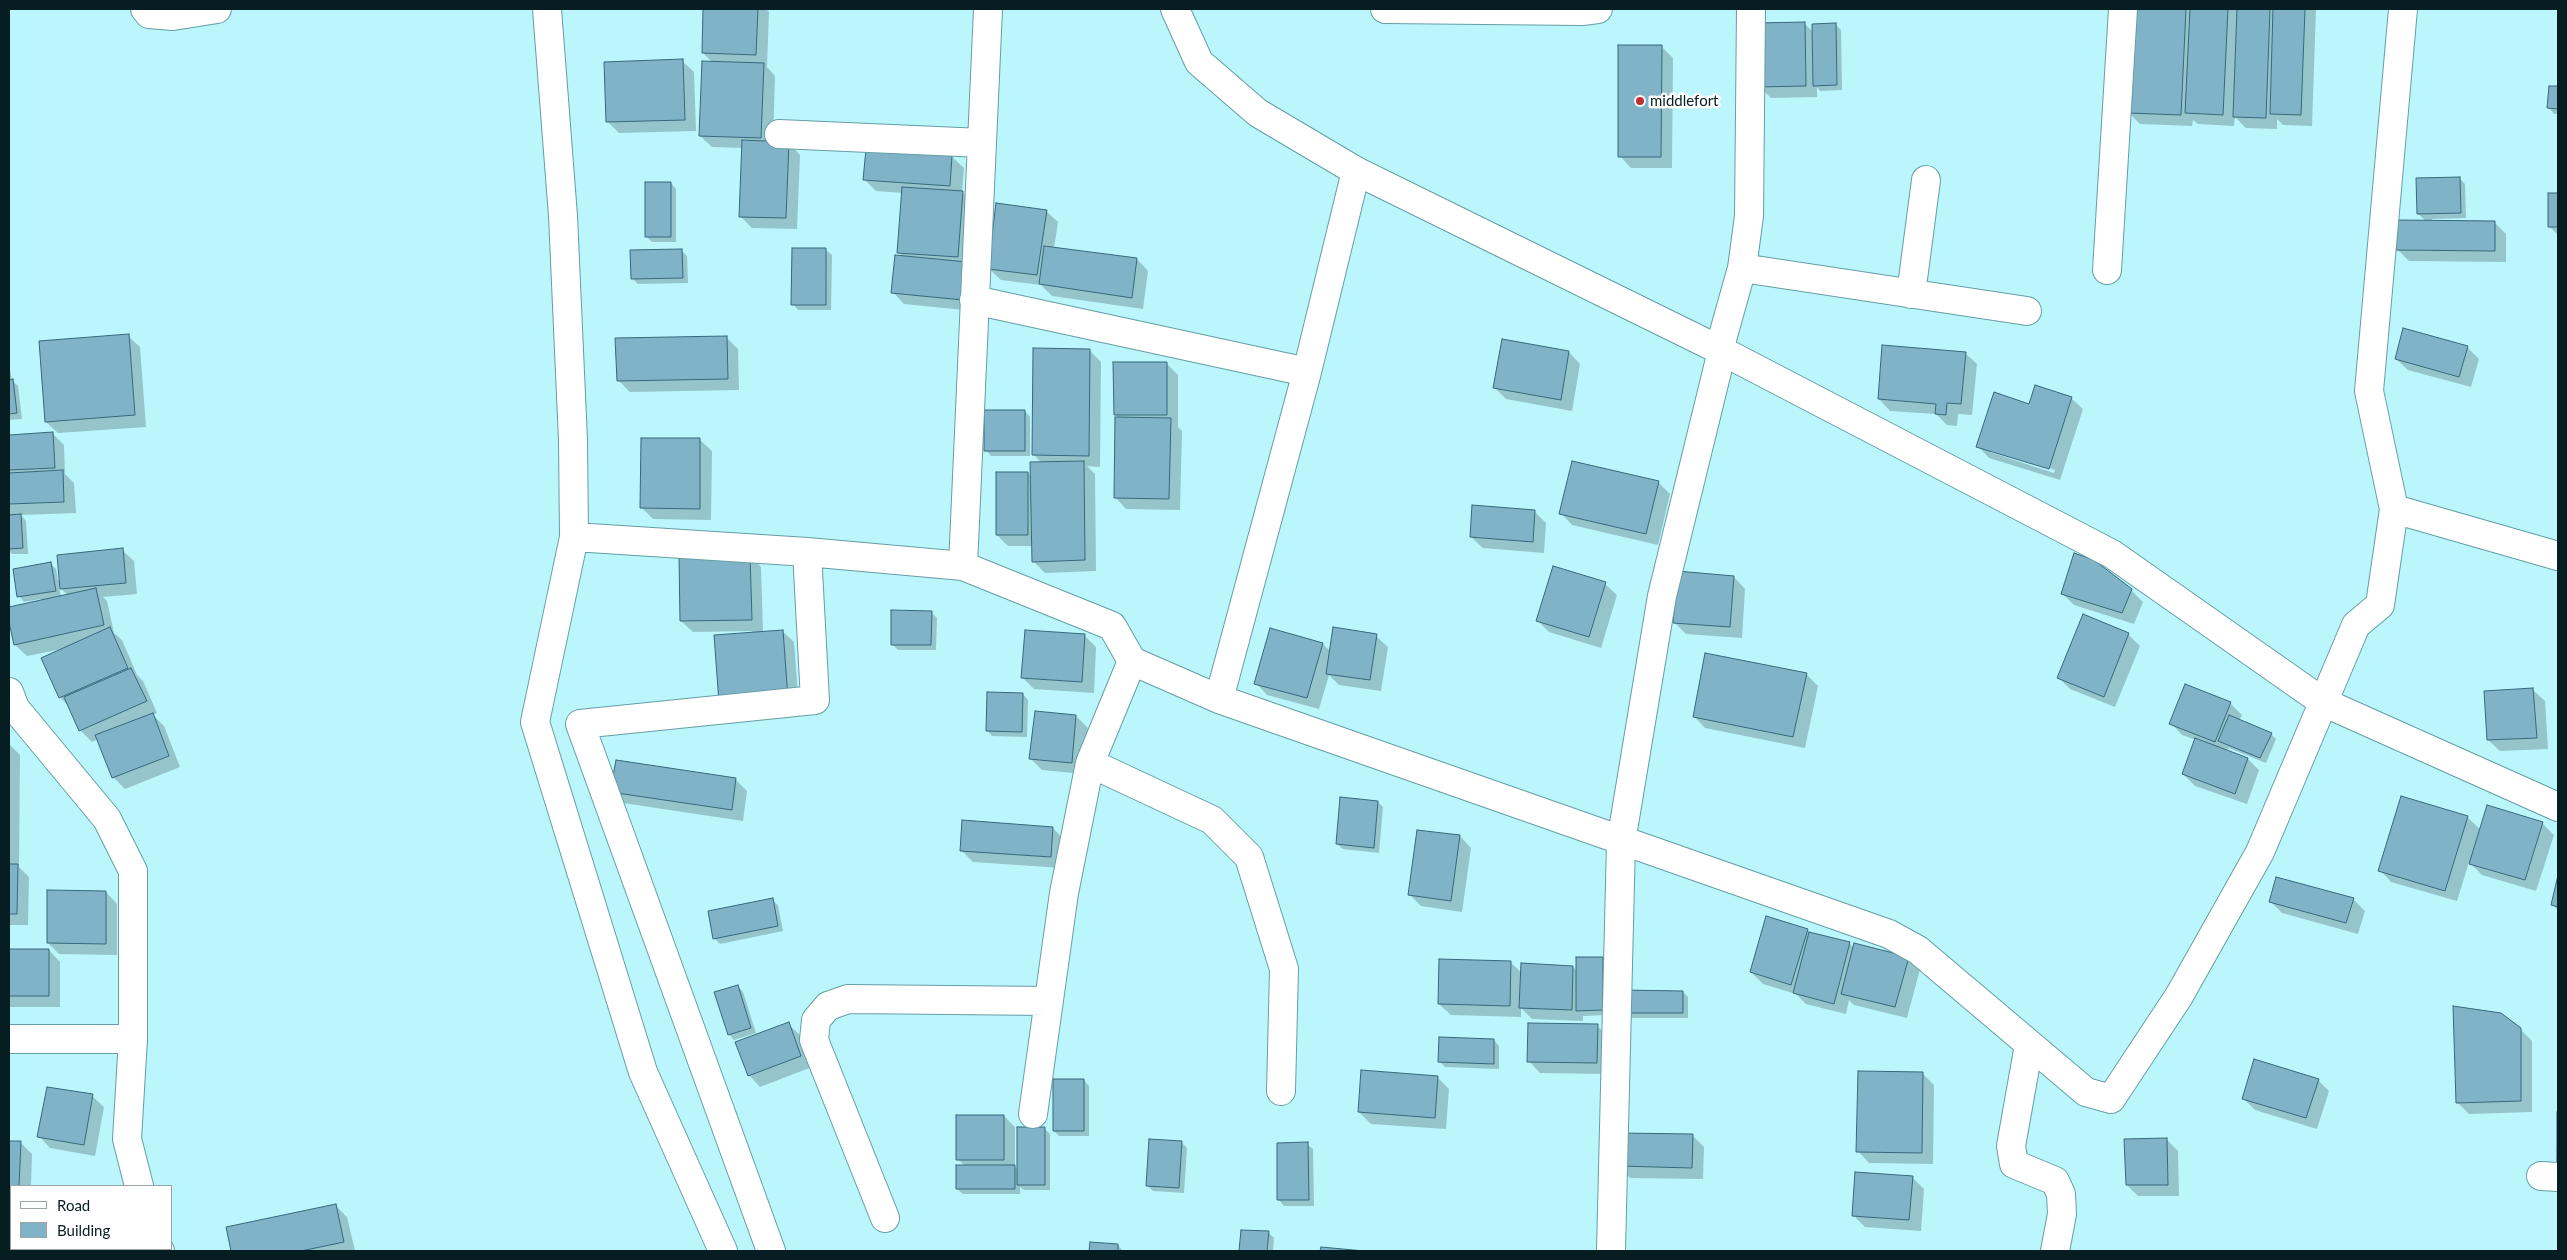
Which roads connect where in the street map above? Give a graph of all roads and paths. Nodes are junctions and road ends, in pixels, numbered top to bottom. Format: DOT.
graph roads {
  1 [pos="145,9"];
  2 [pos="217,9"];
  3 [pos="547,9"];
  4 [pos="988,9"];
  5 [pos="1175,9"];
  6 [pos="1384,9"];
  7 [pos="1598,9"];
  8 [pos="1751,9"];
  9 [pos="2124,9"];
  10 [pos="2403,9"];
  11 [pos="779,134"];
  12 [pos="982,143"];
  13 [pos="1356,171"];
  14 [pos="1926,180"];
  15 [pos="1742,268"];
  16 [pos="2107,270"];
  17 [pos="1911,294"];
  18 [pos="974,300"];
  19 [pos="2027,311"];
  20 [pos="1721,350"];
  21 [pos="1307,372"];
  22 [pos="2394,509"];
  23 [pos="574,537"];
  24 [pos="807,552"];
  25 [pos="2558,556"];
  26 [pos="963,566"];
  27 [pos="1132,661"];
  28 [pos="9,692"];
  29 [pos="1219,700"];
  30 [pos="2323,702"];
  31 [pos="17,721"];
  32 [pos="1090,763"];
  33 [pos="2558,807"];
  34 [pos="1621,842"];
  35 [pos="1049,1001"];
  36 [pos="9,1038"];
  37 [pos="133,1039"];
  38 [pos="2030,1044"];
  39 [pos="1281,1091"];
  40 [pos="1033,1114"];
  41 [pos="139,1185"];
  42 [pos="886,1218"];
  43 [pos="723,1251"];
  44 [pos="771,1251"];
  45 [pos="1611,1251"];
  46 [pos="2055,1251"];
  1 -- 2 [label="street"];
  3 -- 23 [label="street"];
  4 -- 12 [label="street"];
  5 -- 13 [label="street"];
  6 -- 7 [label="street"];
  8 -- 15 [label="street"];
  9 -- 16 [label="street"];
  10 -- 22 [label="street"];
  11 -- 12 [label="street"];
  12 -- 18 [label="street"];
  13 -- 20 [label="street"];
  13 -- 21 [label="street"];
  14 -- 17 [label="street"];
  15 -- 17 [label="street"];
  15 -- 20 [label="street"];
  17 -- 19 [label="street"];
  18 -- 21 [label="street"];
  18 -- 26 [label="street"];
  20 -- 30 [label="street"];
  20 -- 34 [label="street"];
  21 -- 29 [label="street"];
  22 -- 25 [label="street"];
  22 -- 30 [label="street"];
  23 -- 24 [label="street"];
  23 -- 43 [label="street"];
  24 -- 26 [label="street"];
  24 -- 44 [label="street"];
  26 -- 27 [label="street"];
  27 -- 29 [label="street"];
  27 -- 32 [label="street"];
  28 -- 31 [label="street"];
  29 -- 34 [label="street"];
  30 -- 33 [label="street"];
  30 -- 38 [label="street"];
  31 -- 37 [label="street"];
  32 -- 35 [label="street"];
  32 -- 39 [label="street"];
  34 -- 38 [label="street"];
  34 -- 45 [label="street"];
  35 -- 40 [label="street"];
  35 -- 42 [label="street"];
  36 -- 37 [label="street"];
  37 -- 41 [label="street"];
  38 -- 46 [label="street"];
}
